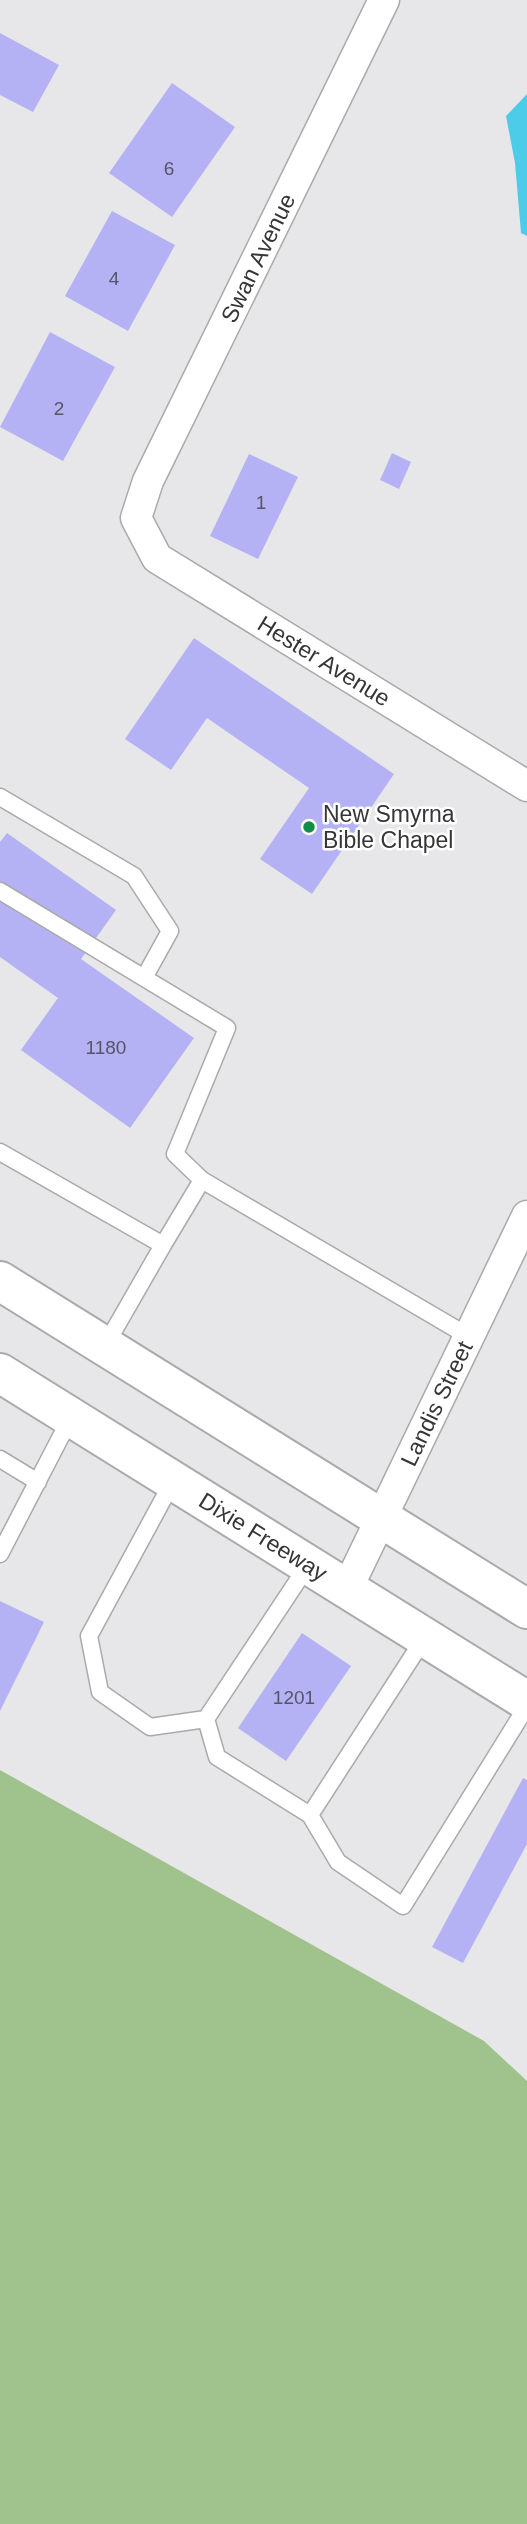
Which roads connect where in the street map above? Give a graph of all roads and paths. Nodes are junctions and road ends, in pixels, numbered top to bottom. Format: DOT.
graph roads {
  1 [pos="384,0"];
  2 [pos="136,518"];
  3 [pos="527,786"];
  4 [pos="0,797"];
  5 [pos="0,891"];
  6 [pos="144,978"];
  7 [pos="0,1152"];
  8 [pos="202,1180"];
  9 [pos="527,1216"];
  10 [pos="163,1245"];
  11 [pos="0,1281"];
  12 [pos="468,1336"];
  13 [pos="105,1346"];
  14 [pos="0,1373"];
  15 [pos="71,1417"];
  16 [pos="0,1459"];
  17 [pos="173,1480"];
  18 [pos="38,1482"];
  19 [pos="380,1518"];
  20 [pos="0,1554"];
  21 [pos="308,1565"];
  22 [pos="347,1589"];
  23 [pos="527,1609"];
  24 [pos="425,1637"];
  25 [pos="527,1704"];
  26 [pos="206,1719"];
  27 [pos="310,1815"];
  1 -- 2 [label="street, Swan Avenue"];
  2 -- 3 [label="street, Hester Avenue"];
  4 -- 6 [label="lane"];
  5 -- 6 [label="lane"];
  6 -- 8 [label="lane"];
  7 -- 10 [label="lane"];
  8 -- 10 [label="lane"];
  8 -- 12 [label="lane"];
  9 -- 12 [label="street, Landis Street"];
  10 -- 13 [label="lane"];
  11 -- 13 [label="main road"];
  12 -- 19 [label="street, Landis Street"];
  13 -- 19 [label="main road"];
  14 -- 15 [label="main road, Dixie Freeway"];
  15 -- 17 [label="main road, Dixie Freeway"];
  15 -- 18 [label="lane"];
  16 -- 18 [label="lane"];
  17 -- 21 [label="main road, Dixie Freeway"];
  17 -- 26 [label="lane"];
  18 -- 20 [label="lane"];
  19 -- 22 [label="street, Landis Street"];
  19 -- 23 [label="main road"];
  21 -- 22 [label="main road, Dixie Freeway"];
  21 -- 26 [label="lane"];
  22 -- 24 [label="main road, Dixie Freeway"];
  24 -- 25 [label="main road, Dixie Freeway"];
  24 -- 27 [label="lane"];
  25 -- 27 [label="lane"];
  26 -- 27 [label="lane"];
}
